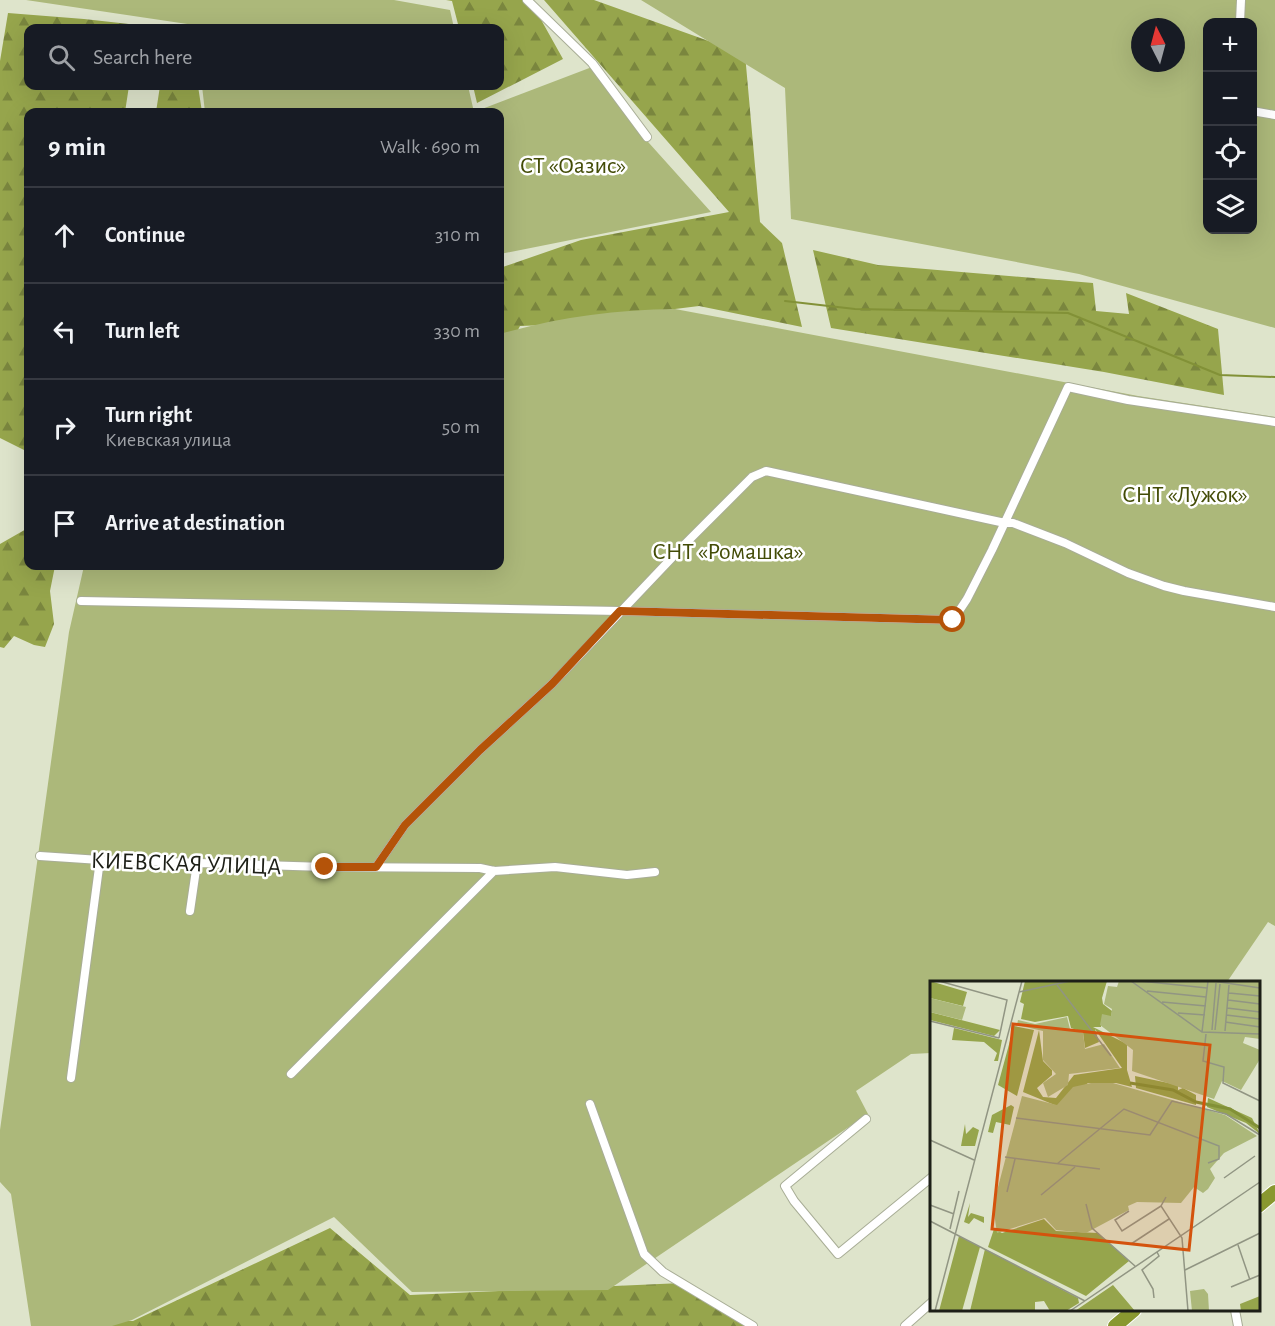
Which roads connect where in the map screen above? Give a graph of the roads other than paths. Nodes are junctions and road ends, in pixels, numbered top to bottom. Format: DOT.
graph roads {
  1 [pos="527,0"];
  2 [pos="1241,0"];
  3 [pos="1240,18"];
  4 [pos="1257,112"];
  5 [pos="1275,115"];
  6 [pos="647,137"];
  7 [pos="1275,422"];
  8 [pos="1005,523"];
  9 [pos="81,601"];
  10 [pos="1275,607"];
  11 [pos="620,611"];
  12 [pos="40,856"];
  13 [pos="100,860"];
  14 [pos="197,863"];
  15 [pos="376,867"];
  16 [pos="494,871"];
  17 [pos="655,872"];
  18 [pos="190,911"];
  19 [pos="291,1074"];
  20 [pos="71,1078"];
  21 [pos="590,1104"];
  22 [pos="867,1119"];
  23 [pos="930,1179"];
  24 [pos="1275,1192"];
  25 [pos="1260,1204"];
  26 [pos="930,1304"];
  27 [pos="1133,1311"];
  28 [pos="1234,1311"];
  29 [pos="753,1326"];
  30 [pos="905,1326"];
  31 [pos="1115,1326"];
  32 [pos="1238,1326"];
  1 -- 6 [label="street"];
  2 -- 3 [label="street"];
  4 -- 5 [label="street"];
  7 -- 8 [label="street"];
  8 -- 10 [label="street"];
  8 -- 11 [label="street"];
  8 -- 11 [label="street"];
  9 -- 11 [label="street"];
  11 -- 15 [label="street"];
  12 -- 13 [label="street, КИЕВСКАЯ УЛИЦА"];
  13 -- 14 [label="street, КИЕВСКАЯ УЛИЦА"];
  13 -- 20 [label="street"];
  14 -- 15 [label="street, КИЕВСКАЯ УЛИЦА"];
  14 -- 18 [label="street"];
  15 -- 16 [label="street, КИЕВСКАЯ УЛИЦА"];
  16 -- 17 [label="street, КИЕВСКАЯ УЛИЦА"];
  16 -- 19 [label="street"];
  21 -- 29 [label="street"];
  22 -- 23 [label="street"];
  24 -- 25 [label="highway"];
  26 -- 30 [label="street"];
  27 -- 31 [label="highway"];
  28 -- 32 [label="street"];
}
